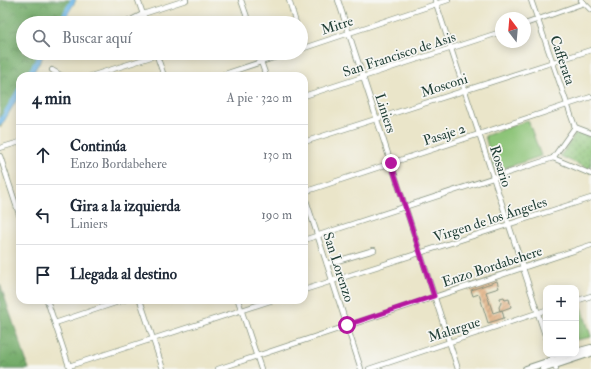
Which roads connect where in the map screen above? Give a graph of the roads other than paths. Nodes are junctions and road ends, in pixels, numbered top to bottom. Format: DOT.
graph roads {
  1 [pos="138,0"];
  2 [pos="186,0"];
  3 [pos="241,0"];
  4 [pos="289,0"];
  5 [pos="338,0"];
  6 [pos="448,0"];
  7 [pos="531,0"];
  8 [pos="435,2"];
  9 [pos="582,2"];
  10 [pos="591,10"];
  11 [pos="143,14"];
  12 [pos="139,16"];
  13 [pos="247,16"];
  14 [pos="294,16"];
  15 [pos="538,20"];
  16 [pos="531,22"];
  17 [pos="349,33"];
  18 [pos="495,34"];
  19 [pos="308,46"];
  20 [pos="451,48"];
  21 [pos="591,50"];
  22 [pos="138,60"];
  23 [pos="158,60"];
  24 [pos="267,60"];
  25 [pos="261,62"];
  26 [pos="552,62"];
  27 [pos="52,70"];
  28 [pos="55,72"];
  29 [pos="103,72"];
  30 [pos="163,72"];
  31 [pos="231,72"];
  32 [pos="265,72"];
  33 [pos="363,77"];
  34 [pos="464,90"];
  35 [pos="308,95"];
  36 [pos="591,97"];
  37 [pos="567,105"];
  38 [pos="377,118"];
  39 [pos="575,127"];
  40 [pos="591,133"];
  41 [pos="479,134"];
  42 [pos="308,141"];
  43 [pos="16,143"];
  44 [pos="0,148"];
  45 [pos="0,156"];
  46 [pos="553,158"];
  47 [pos="391,163"];
  48 [pos="591,175"];
  49 [pos="493,178"];
  50 [pos="308,192"];
  51 [pos="591,198"];
  52 [pos="308,205"];
  53 [pos="16,206"];
  54 [pos="405,207"];
  55 [pos="508,224"];
  56 [pos="318,236"];
  57 [pos="308,239"];
  58 [pos="591,245"];
  59 [pos="374,250"];
  60 [pos="420,253"];
  61 [pos="327,264"];
  62 [pos="523,267"];
  63 [pos="332,281"];
  64 [pos="308,289"];
  65 [pos="434,296"];
  66 [pos="591,296"];
  67 [pos="579,299"];
  68 [pos="48,304"];
  69 [pos="112,304"];
  70 [pos="141,304"];
  71 [pos="240,304"];
  72 [pos="261,304"];
  73 [pos="242,310"];
  74 [pos="543,311"];
  75 [pos="538,313"];
  76 [pos="54,323"];
  77 [pos="347,325"];
  78 [pos="543,329"];
  79 [pos="153,339"];
  80 [pos="449,342"];
  81 [pos="591,348"];
  82 [pos="579,351"];
  83 [pos="591,353"];
  84 [pos="257,356"];
  85 [pos="565,357"];
  86 [pos="554,362"];
  87 [pos="69,367"];
  88 [pos="163,369"];
  89 [pos="218,369"];
  90 [pos="261,369"];
  91 [pos="361,369"];
  92 [pos="369,369"];
  93 [pos="458,369"];
  94 [pos="526,369"];
  95 [pos="543,369"];
  1 -- 11 [label="street"];
  2 -- 11 [label="street"];
  3 -- 13 [label="street"];
  4 -- 14 [label="street"];
  5 -- 17 [label="street, Liniers"];
  6 -- 8 [label="street, Mitre"];
  7 -- 15 [label="street, Cafferata"];
  8 -- 17 [label="street, Mitre"];
  8 -- 20 [label="street, Rosario"];
  9 -- 10 [label="street"];
  9 -- 15 [label="street"];
  11 -- 12 [label="street"];
  15 -- 16 [label="street"];
  15 -- 26 [label="street, Cafferata"];
  17 -- 19 [label="street, Mitre"];
  17 -- 33 [label="street, Liniers"];
  18 -- 20 [label="street, San Francisco de Asis"];
  20 -- 33 [label="street, San Francisco de Asis"];
  20 -- 34 [label="street, Rosario"];
  21 -- 26 [label="street, Mosconi"];
  22 -- 29 [label="street"];
  23 -- 30 [label="street"];
  24 -- 25 [label="street"];
  25 -- 31 [label="street"];
  25 -- 32 [label="street"];
  26 -- 34 [label="street, Mosconi"];
  26 -- 37 [label="street, Cafferata"];
  27 -- 28 [label="street"];
  33 -- 35 [label="street, San Francisco de Asis"];
  33 -- 38 [label="street, Liniers"];
  34 -- 38 [label="street, Mosconi"];
  34 -- 41 [label="street, Rosario"];
  36 -- 37 [label="street, Pasaje 2"];
  37 -- 39 [label="street, Cafferata"];
  37 -- 41 [label="street, Pasaje 2"];
  38 -- 42 [label="street, Mosconi"];
  38 -- 47 [label="street, Liniers"];
  39 -- 40 [label="street"];
  39 -- 46 [label="street"];
  41 -- 47 [label="street, Pasaje 2"];
  41 -- 49 [label="street, Rosario"];
  43 -- 44 [label="street"];
  45 -- 53 [label="street"];
  46 -- 48 [label="street"];
  46 -- 49 [label="street"];
  47 -- 50 [label="street, Pasaje 2"];
  47 -- 54 [label="street, Liniers"];
  49 -- 54 [label="street"];
  49 -- 55 [label="street, Rosario"];
  51 -- 55 [label="street, Virgen de los Ángeles"];
  52 -- 56 [label="street, San Lorenzo"];
  54 -- 56 [label="street"];
  54 -- 60 [label="street, Liniers"];
  55 -- 60 [label="street, Virgen de los Ángeles"];
  55 -- 62 [label="street, Rosario"];
  56 -- 57 [label="street"];
  56 -- 61 [label="street, San Lorenzo"];
  58 -- 62 [label="street, Enzo Bordabehere"];
  59 -- 61 [label="street"];
  60 -- 63 [label="street, Virgen de los Ángeles"];
  60 -- 65 [label="street, Liniers"];
  61 -- 63 [label="street, San Lorenzo"];
  62 -- 65 [label="street, Enzo Bordabehere"];
  62 -- 75 [label="street, Rosario"];
  63 -- 64 [label="street, Virgen de los Ángeles"];
  63 -- 77 [label="street, San Lorenzo"];
  65 -- 77 [label="street, Enzo Bordabehere"];
  65 -- 80 [label="street, Liniers"];
  66 -- 67 [label="street"];
  68 -- 76 [label="street"];
  69 -- 76 [label="street"];
  70 -- 79 [label="street"];
  71 -- 73 [label="street"];
  72 -- 73 [label="street"];
  73 -- 79 [label="street"];
  73 -- 84 [label="street"];
  74 -- 75 [label="street, Malargue"];
  75 -- 78 [label="street, Rosario"];
  75 -- 80 [label="street, Malargue"];
  76 -- 87 [label="street"];
  77 -- 84 [label="street, Enzo Bordabehere"];
  77 -- 91 [label="street, San Lorenzo"];
  79 -- 87 [label="street"];
  79 -- 88 [label="street"];
  80 -- 92 [label="street, Malargue"];
  80 -- 93 [label="street, Liniers"];
  81 -- 82 [label="main road"];
  83 -- 86 [label="main road"];
  84 -- 89 [label="street, Enzo Bordabehere"];
  84 -- 90 [label="street"];
  85 -- 86 [label="main road"];
  86 -- 94 [label="main road"];
  86 -- 95 [label="main road"];
}
